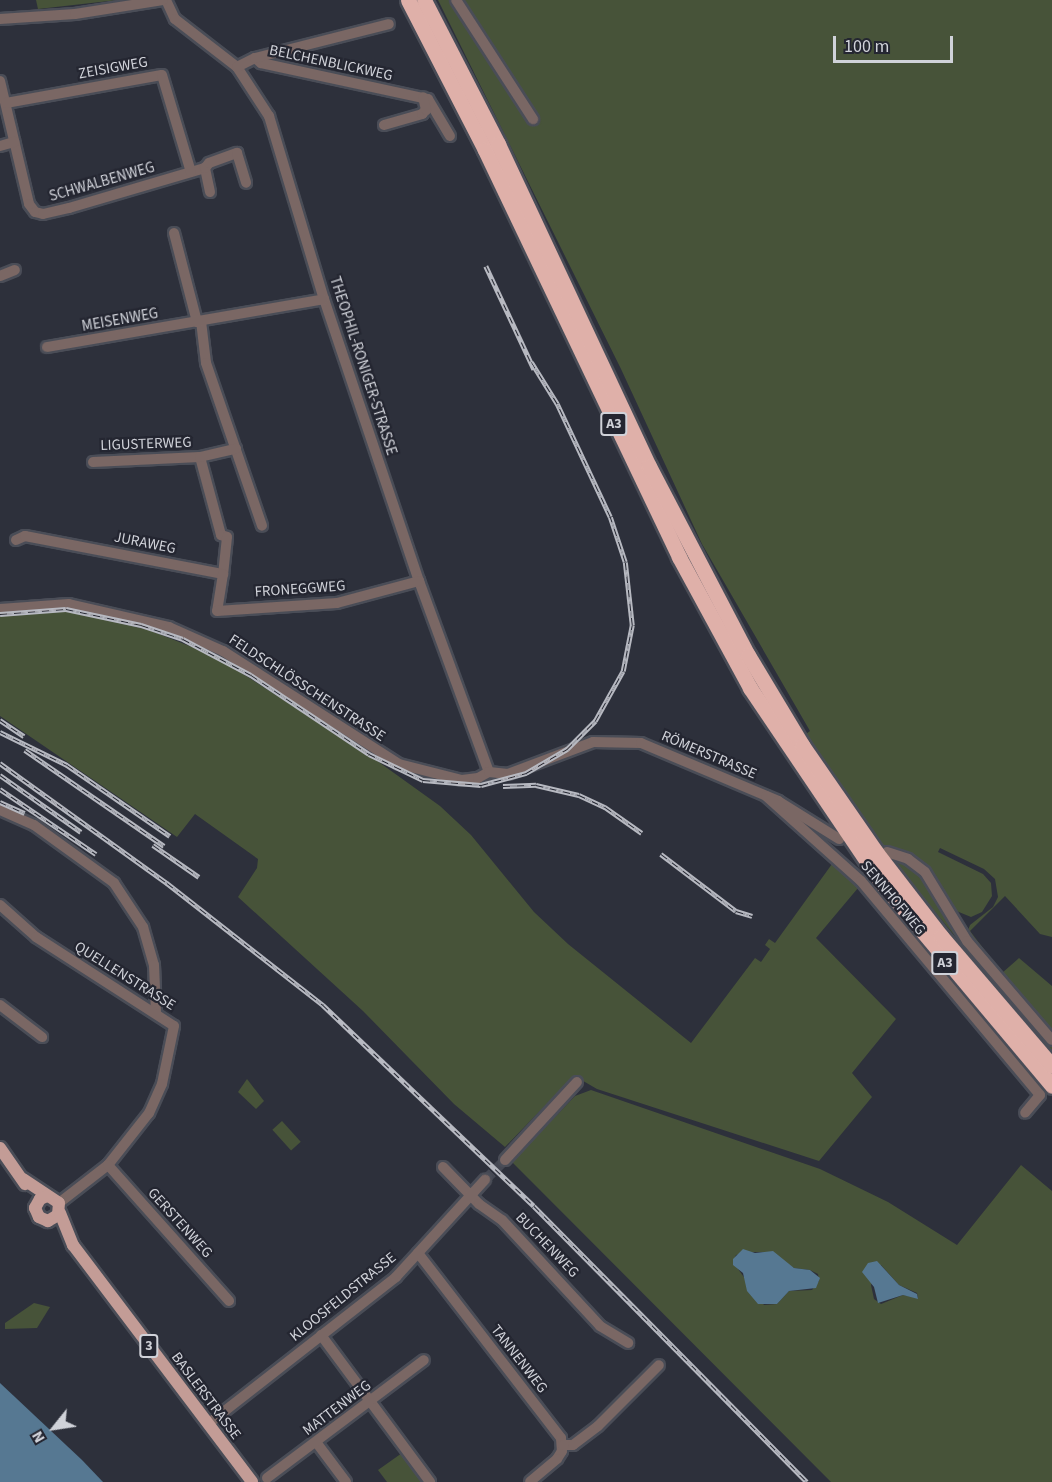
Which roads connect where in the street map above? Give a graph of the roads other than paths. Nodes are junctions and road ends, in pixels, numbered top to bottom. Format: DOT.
graph roads {
  1 [pos="165,0"];
  2 [pos="408,0"];
  3 [pos="424,0"];
  4 [pos="456,0"];
  5 [pos="0,19"];
  6 [pos="389,24"];
  7 [pos="255,58"];
  8 [pos="237,67"];
  9 [pos="0,81"];
  10 [pos="423,97"];
  11 [pos="6,103"];
  12 [pos="533,119"];
  13 [pos="384,125"];
  14 [pos="450,136"];
  15 [pos="14,142"];
  16 [pos="0,146"];
  17 [pos="205,168"];
  18 [pos="191,172"];
  19 [pos="246,183"];
  20 [pos="210,192"];
  21 [pos="174,233"];
  22 [pos="15,270"];
  23 [pos="0,276"];
  24 [pos="324,299"];
  25 [pos="199,322"];
  26 [pos="47,347"];
  27 [pos="236,448"];
  28 [pos="200,457"];
  29 [pos="93,462"];
  30 [pos="262,526"];
  31 [pos="21,538"];
  32 [pos="223,574"];
  33 [pos="418,581"];
  34 [pos="0,609"];
  35 [pos="489,772"];
  36 [pos="766,796"];
  37 [pos="0,810"];
  38 [pos="839,839"];
  39 [pos="887,852"];
  40 [pos="0,905"];
  41 [pos="0,1005"];
  42 [pos="156,1012"];
  43 [pos="42,1037"];
  44 [pos="1052,1040"];
  45 [pos="1052,1066"];
  46 [pos="577,1082"];
  47 [pos="1052,1086"];
  48 [pos="1025,1113"];
  49 [pos="0,1148"];
  50 [pos="505,1160"];
  51 [pos="108,1165"];
  52 [pos="443,1167"];
  53 [pos="23,1179"];
  54 [pos="485,1180"];
  55 [pos="470,1195"];
  56 [pos="47,1196"];
  57 [pos="36,1205"];
  58 [pos="59,1208"];
  59 [pos="48,1221"];
  60 [pos="72,1242"];
  61 [pos="418,1253"];
  62 [pos="229,1301"];
  63 [pos="321,1335"];
  64 [pos="628,1343"];
  65 [pos="424,1360"];
  66 [pos="659,1365"];
  67 [pos="370,1402"];
  68 [pos="208,1424"];
  69 [pos="316,1442"];
  70 [pos="563,1446"];
  71 [pos="267,1478"];
  72 [pos="252,1482"];
  73 [pos="346,1482"];
  74 [pos="430,1482"];
  75 [pos="530,1482"];
  1 -- 5 [label="street"];
  1 -- 8 [label="street, THEOPHIL-RONIGER-STRASSE"];
  2 -- 47 [label="highway, A3"];
  3 -- 45 [label="highway, A3"];
  4 -- 12 [label="street"];
  6 -- 7 [label="street"];
  7 -- 8 [label="street, BELCHENBLICKWEG"];
  7 -- 10 [label="street, BELCHENBLICKWEG"];
  8 -- 24 [label="street, THEOPHIL-RONIGER-STRASSE"];
  9 -- 11 [label="street, SCHWALBENWEG"];
  10 -- 13 [label="street"];
  10 -- 14 [label="street"];
  11 -- 15 [label="street, SCHWALBENWEG"];
  11 -- 18 [label="street, ZEISIGWEG"];
  15 -- 16 [label="street"];
  15 -- 18 [label="street, SCHWALBENWEG"];
  17 -- 18 [label="street, SCHWALBENWEG"];
  17 -- 19 [label="street, SCHWALBENWEG"];
  17 -- 20 [label="street"];
  21 -- 25 [label="street"];
  22 -- 23 [label="street"];
  24 -- 25 [label="street, MEISENWEG"];
  24 -- 33 [label="street, THEOPHIL-RONIGER-STRASSE"];
  25 -- 26 [label="street, MEISENWEG"];
  25 -- 27 [label="street"];
  27 -- 28 [label="street, LIGUSTERWEG"];
  27 -- 30 [label="street"];
  28 -- 29 [label="street, LIGUSTERWEG"];
  28 -- 32 [label="street, LIGUSTERWEG"];
  31 -- 32 [label="street, JURAWEG"];
  32 -- 33 [label="street, FRONEGGWEG"];
  33 -- 35 [label="street, THEOPHIL-RONIGER-STRASSE"];
  34 -- 35 [label="street, FELDSCHLÖSSCHENSTRASSE"];
  35 -- 36 [label="street, RÖMERSTRASSE"];
  36 -- 38 [label="street, RÖMERSTRASSE"];
  36 -- 48 [label="street, SENNHOFWEG"];
  37 -- 42 [label="street"];
  39 -- 44 [label="street"];
  40 -- 42 [label="street, QUELLENSTRASSE"];
  41 -- 43 [label="street"];
  42 -- 51 [label="street, QUELLENSTRASSE"];
  46 -- 50 [label="street"];
  49 -- 53 [label="main road"];
  51 -- 58 [label="street, QUELLENSTRASSE"];
  51 -- 62 [label="street, GERSTENWEG"];
  52 -- 55 [label="street, BUCHENWEG"];
  53 -- 56 [label="main road"];
  53 -- 57 [label="main road"];
  54 -- 55 [label="street, KLOOSFELDSTRASSE"];
  55 -- 61 [label="street, KLOOSFELDSTRASSE"];
  55 -- 64 [label="street, BUCHENWEG"];
  56 -- 57 [label="main road"];
  56 -- 58 [label="main road"];
  57 -- 59 [label="main road, BASLERSTRASSE"];
  58 -- 59 [label="main road"];
  58 -- 60 [label="main road, BASLERSTRASSE / 3"];
  59 -- 60 [label="main road, BASLERSTRASSE / 3"];
  60 -- 68 [label="main road, BASLERSTRASSE / 3"];
  61 -- 63 [label="street, KLOOSFELDSTRASSE"];
  61 -- 70 [label="street, TANNENWEG"];
  63 -- 67 [label="street"];
  63 -- 68 [label="street, KLOOSFELDSTRASSE"];
  65 -- 67 [label="street, MATTENWEG"];
  66 -- 70 [label="street"];
  67 -- 69 [label="street, MATTENWEG"];
  67 -- 74 [label="street"];
  68 -- 72 [label="main road, BASLERSTRASSE / 3"];
  69 -- 71 [label="street, MATTENWEG"];
  69 -- 73 [label="street"];
  70 -- 75 [label="street"];
}
